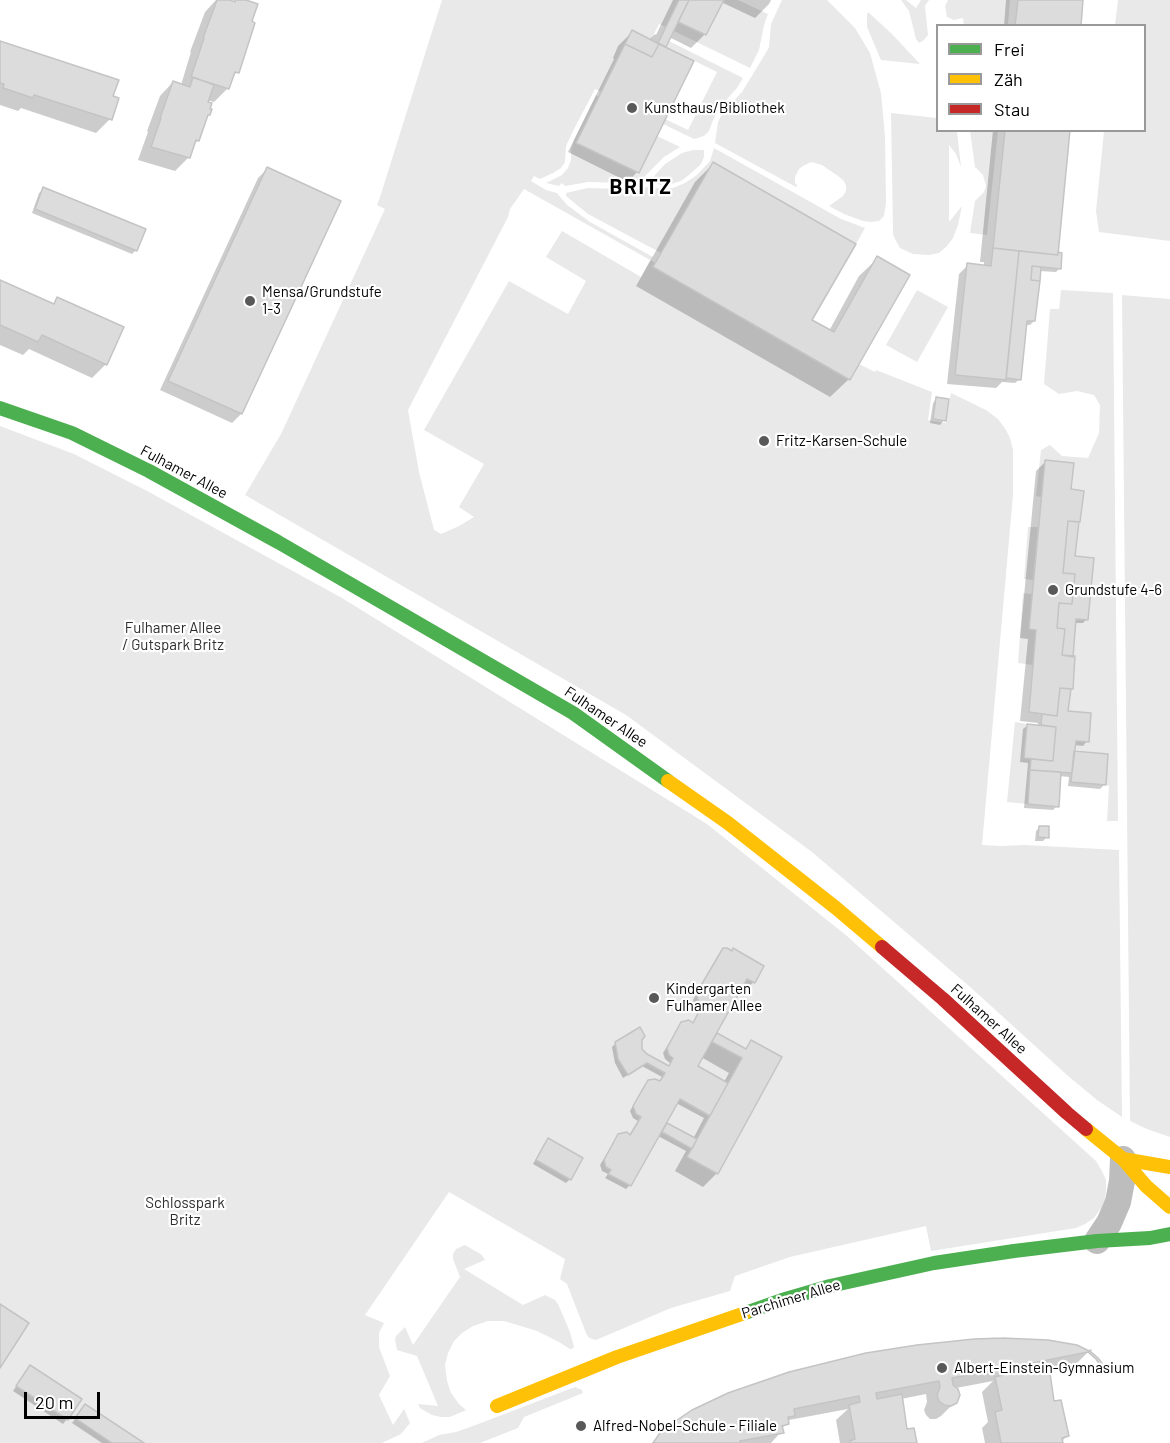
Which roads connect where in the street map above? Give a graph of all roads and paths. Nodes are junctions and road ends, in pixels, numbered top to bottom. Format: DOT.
graph roads {
  1 [pos="0,408"];
  2 [pos="1123,1159"];
  3 [pos="1170,1167"];
  4 [pos="1170,1207"];
  5 [pos="1170,1234"];
  6 [pos="1097,1241"];
  7 [pos="497,1406"];
  1 -- 2 [label="street, Fulhamer Allee"];
  2 -- 3 [label="street"];
  2 -- 4 [label="street"];
  2 -- 6 [label="street"];
  5 -- 6 [label="street, Parchimer Allee"];
  6 -- 7 [label="street, Parchimer Allee"];
}
